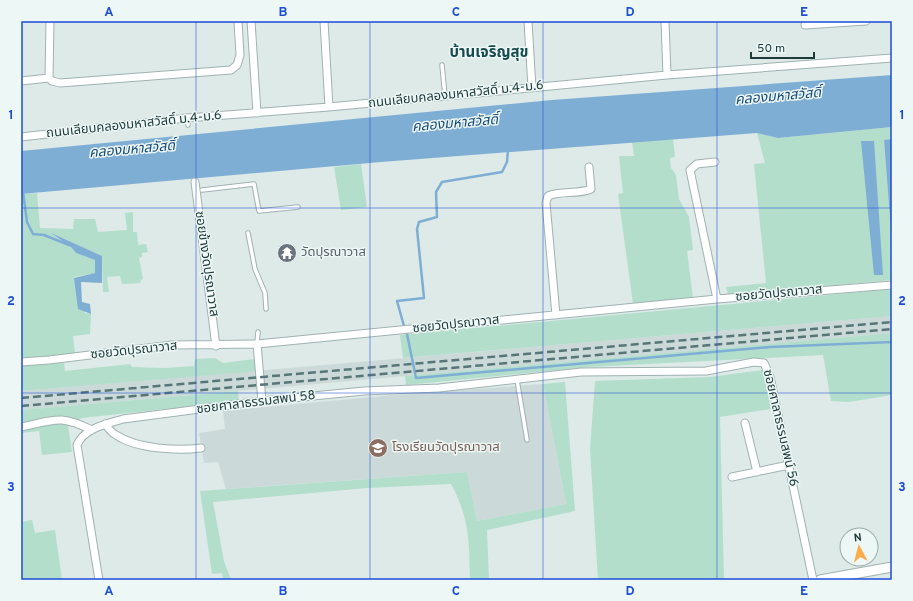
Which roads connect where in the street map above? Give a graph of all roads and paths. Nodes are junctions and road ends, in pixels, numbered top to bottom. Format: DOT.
graph roads {
  1 [pos="50,21"];
  2 [pos="238,21"];
  3 [pos="251,21"];
  4 [pos="324,21"];
  5 [pos="528,21"];
  6 [pos="665,21"];
  7 [pos="866,21"];
  8 [pos="805,25"];
  9 [pos="892,58"];
  10 [pos="442,65"];
  11 [pos="667,76"];
  12 [pos="49,78"];
  13 [pos="21,81"];
  14 [pos="532,88"];
  15 [pos="445,97"];
  16 [pos="329,107"];
  17 [pos="257,113"];
  18 [pos="21,137"];
  19 [pos="714,162"];
  20 [pos="589,167"];
  21 [pos="195,182"];
  22 [pos="202,190"];
  23 [pos="298,207"];
  24 [pos="248,233"];
  25 [pos="892,285"];
  26 [pos="717,299"];
  27 [pos="266,309"];
  28 [pos="556,315"];
  29 [pos="258,332"];
  30 [pos="257,344"];
  31 [pos="216,346"];
  32 [pos="21,362"];
  33 [pos="581,372"];
  34 [pos="517,380"];
  35 [pos="262,402"];
  36 [pos="745,423"];
  37 [pos="105,424"];
  38 [pos="21,427"];
  39 [pos="92,430"];
  40 [pos="527,440"];
  41 [pos="201,448"];
  42 [pos="789,465"];
  43 [pos="757,472"];
  44 [pos="732,477"];
  45 [pos="892,567"];
  46 [pos="99,580"];
  47 [pos="813,580"];
  48 [pos="820,580"];
  1 -- 12 [label="street"];
  2 -- 12 [label="street"];
  3 -- 17 [label="street"];
  4 -- 16 [label="street"];
  5 -- 14 [label="street"];
  6 -- 11 [label="street"];
  7 -- 8 [label="street"];
  9 -- 11 [label="street, ถนนเลียบคลองมหาสวัสดิ์ ม.4-ม.6"];
  10 -- 15 [label="lane"];
  11 -- 14 [label="street, ถนนเลียบคลองมหาสวัสดิ์ ม.4-ม.6"];
  12 -- 13 [label="street"];
  14 -- 15 [label="street, ถนนเลียบคลองมหาสวัสดิ์ ม.4-ม.6"];
  15 -- 16 [label="street, ถนนเลียบคลองมหาสวัสดิ์ ม.4-ม.6"];
  16 -- 17 [label="street, ถนนเลียบคลองมหาสวัสดิ์ ม.4-ม.6"];
  17 -- 18 [label="street, ถนนเลียบคลองมหาสวัสดิ์ ม.4-ม.6"];
  19 -- 26 [label="street"];
  20 -- 28 [label="street"];
  21 -- 31 [label="street, ซอยข้างวัดปุรณาวาส"];
  22 -- 23 [label="lane"];
  24 -- 27 [label="lane"];
  25 -- 26 [label="street, ซอยวัดปุรณาวาส"];
  26 -- 28 [label="street, ซอยวัดปุรณาวาส"];
  28 -- 30 [label="street, ซอยวัดปุรณาวาส"];
  29 -- 30 [label="lane"];
  30 -- 31 [label="street, ซอยวัดปุรณาวาส"];
  30 -- 35 [label="street"];
  31 -- 32 [label="street, ซอยวัดปุรณาวาส"];
  33 -- 34 [label="street, ซอยศาลาธรรมสพน์ 58"];
  33 -- 42 [label="street, ซอยศาลาธรรมสพน์ 56"];
  34 -- 35 [label="street, ซอยศาลาธรรมสพน์ 58"];
  34 -- 40 [label="lane"];
  35 -- 37 [label="street, ซอยศาลาธรรมสพน์ 58"];
  36 -- 43 [label="street"];
  37 -- 39 [label="street, ซอยศาลาธรรมสพน์ 58"];
  37 -- 41 [label="street"];
  38 -- 39 [label="street"];
  39 -- 46 [label="street, ซอยศาลาธรรมสพน์ 58"];
  42 -- 43 [label="street"];
  42 -- 47 [label="street, ซอยศาลาธรรมสพน์ 56"];
  43 -- 44 [label="street"];
  45 -- 48 [label="street"];
}
